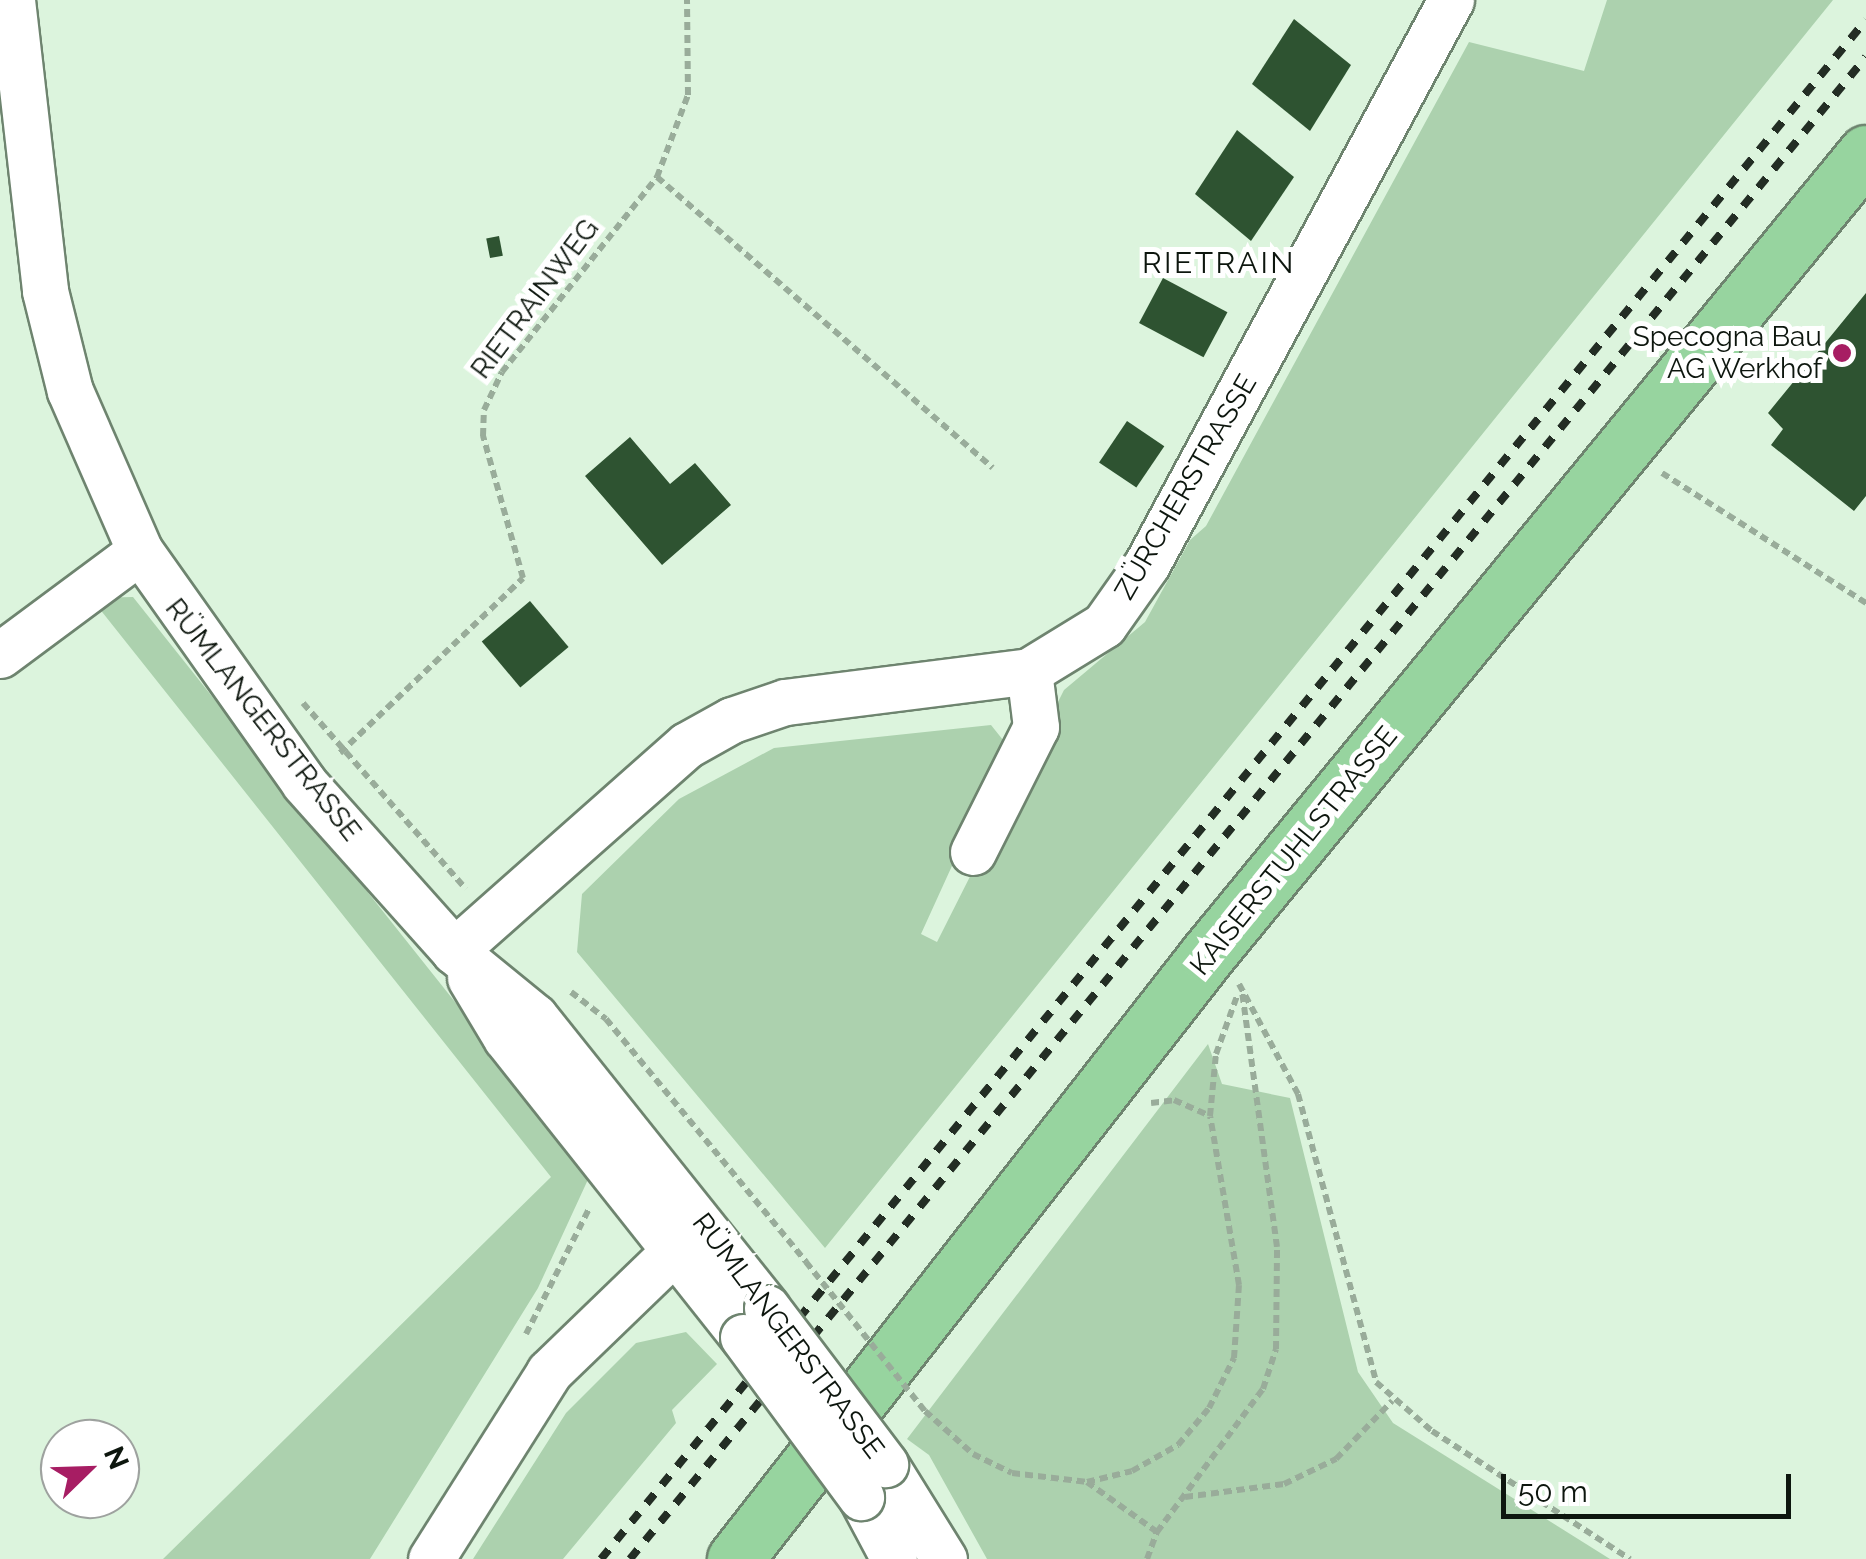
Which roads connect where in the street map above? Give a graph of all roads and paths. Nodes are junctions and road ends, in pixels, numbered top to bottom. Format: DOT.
graph roads {
  1 [pos="12,0"];
  2 [pos="687,0"];
  3 [pos="1451,0"];
  4 [pos="1866,153"];
  5 [pos="657,177"];
  6 [pos="993,468"];
  7 [pos="1657,470"];
  8 [pos="140,552"];
  9 [pos="1866,603"];
  10 [pos="0,655"];
  11 [pos="1028,671"];
  12 [pos="298,697"];
  13 [pos="343,751"];
  14 [pos="304,783"];
  15 [pos="973,852"];
  16 [pos="492,918"];
  17 [pos="454,951"];
  18 [pos="1241,986"];
  19 [pos="565,987"];
  20 [pos="1142,1108"];
  21 [pos="1210,1116"];
  22 [pos="688,1237"];
  23 [pos="1392,1401"];
  24 [pos="873,1480"];
  25 [pos="1087,1482"];
  26 [pos="1184,1498"];
  27 [pos="1158,1532"];
  28 [pos="431,1559"];
  29 [pos="735,1559"];
  30 [pos="894,1559"];
  31 [pos="944,1559"];
  32 [pos="1147,1559"];
  33 [pos="1630,1559"];
  1 -- 8 [label="street, RÜMLANGERSTRASSE"];
  2 -- 5 [label="path, RIETRAINWEG"];
  3 -- 11 [label="street, ZÜRCHERSTRASSE"];
  4 -- 29 [label="main road, KAISERSTUHLSTRASSE"];
  5 -- 6 [label="path"];
  5 -- 13 [label="path, RIETRAINWEG"];
  7 -- 9 [label="path"];
  8 -- 10 [label="street"];
  8 -- 14 [label="street, RÜMLANGERSTRASSE"];
  11 -- 15 [label="street"];
  11 -- 16 [label="street, ZÜRCHERSTRASSE"];
  12 -- 13 [label="path"];
  13 -- 14 [label="path, RIETRAINWEG"];
  13 -- 16 [label="path"];
  14 -- 17 [label="street, RÜMLANGERSTRASSE"];
  16 -- 17 [label="street, ZÜRCHERSTRASSE"];
  17 -- 22 [label="street, RÜMLANGERSTRASSE"];
  18 -- 21 [label="path"];
  18 -- 23 [label="path"];
  18 -- 26 [label="path"];
  19 -- 25 [label="path, bridge"];
  20 -- 21 [label="path"];
  21 -- 25 [label="path"];
  22 -- 24 [label="street, RÜMLANGERSTRASSE, bridge"];
  22 -- 28 [label="street"];
  23 -- 26 [label="path"];
  23 -- 33 [label="path"];
  24 -- 30 [label="street, RÜMLANGERSTRASSE"];
  24 -- 31 [label="street, RÜMLANGERSTRASSE"];
  25 -- 27 [label="path"];
  26 -- 27 [label="path"];
  27 -- 32 [label="path"];
}
